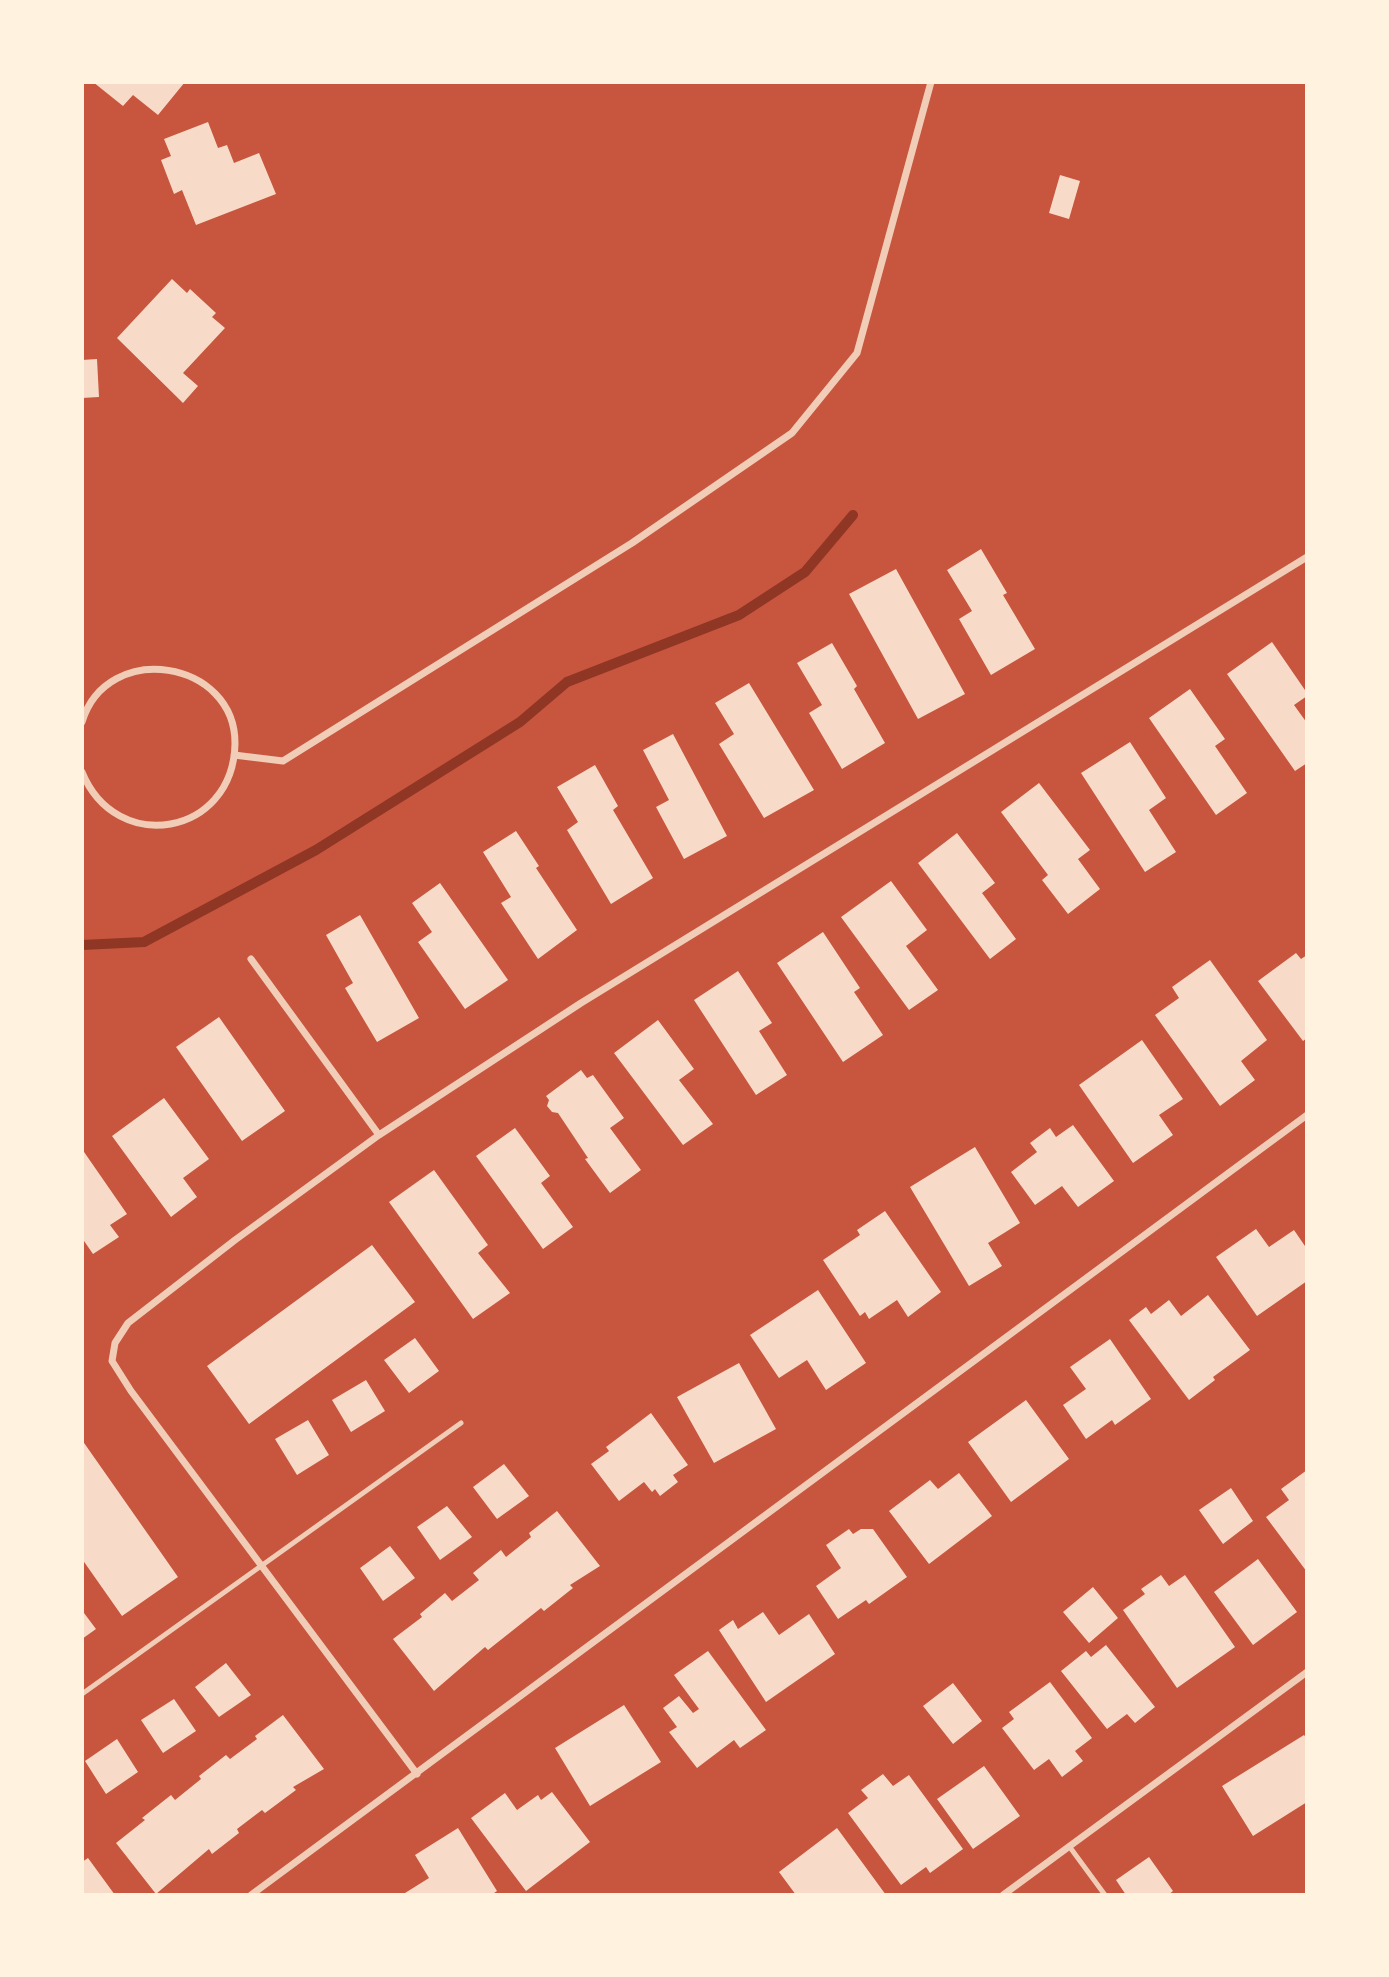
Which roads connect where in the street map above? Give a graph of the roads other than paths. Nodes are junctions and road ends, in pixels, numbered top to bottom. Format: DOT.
graph roads {
  1 [pos="931,82"];
  2 [pos="1307,557"];
  3 [pos="82,722"];
  4 [pos="234,755"];
  5 [pos="82,772"];
  6 [pos="251,959"];
  7 [pos="1307,1115"];
  8 [pos="379,1135"];
  9 [pos="461,1423"];
  10 [pos="262,1566"];
  11 [pos="1307,1672"];
  12 [pos="82,1693"];
  13 [pos="417,1774"];
  14 [pos="1069,1846"];
  15 [pos="251,1895"];
  16 [pos="1003,1895"];
  17 [pos="1105,1895"];
  1 -- 4 [label="street"];
  2 -- 8 [label="street"];
  3 -- 4 [label="street"];
  4 -- 5 [label="street"];
  6 -- 8 [label="street"];
  7 -- 13 [label="street"];
  8 -- 10 [label="street"];
  9 -- 10 [label="lane"];
  10 -- 12 [label="lane"];
  10 -- 13 [label="street"];
  11 -- 14 [label="street"];
  13 -- 15 [label="street"];
  14 -- 16 [label="street"];
  14 -- 17 [label="lane"];
}
